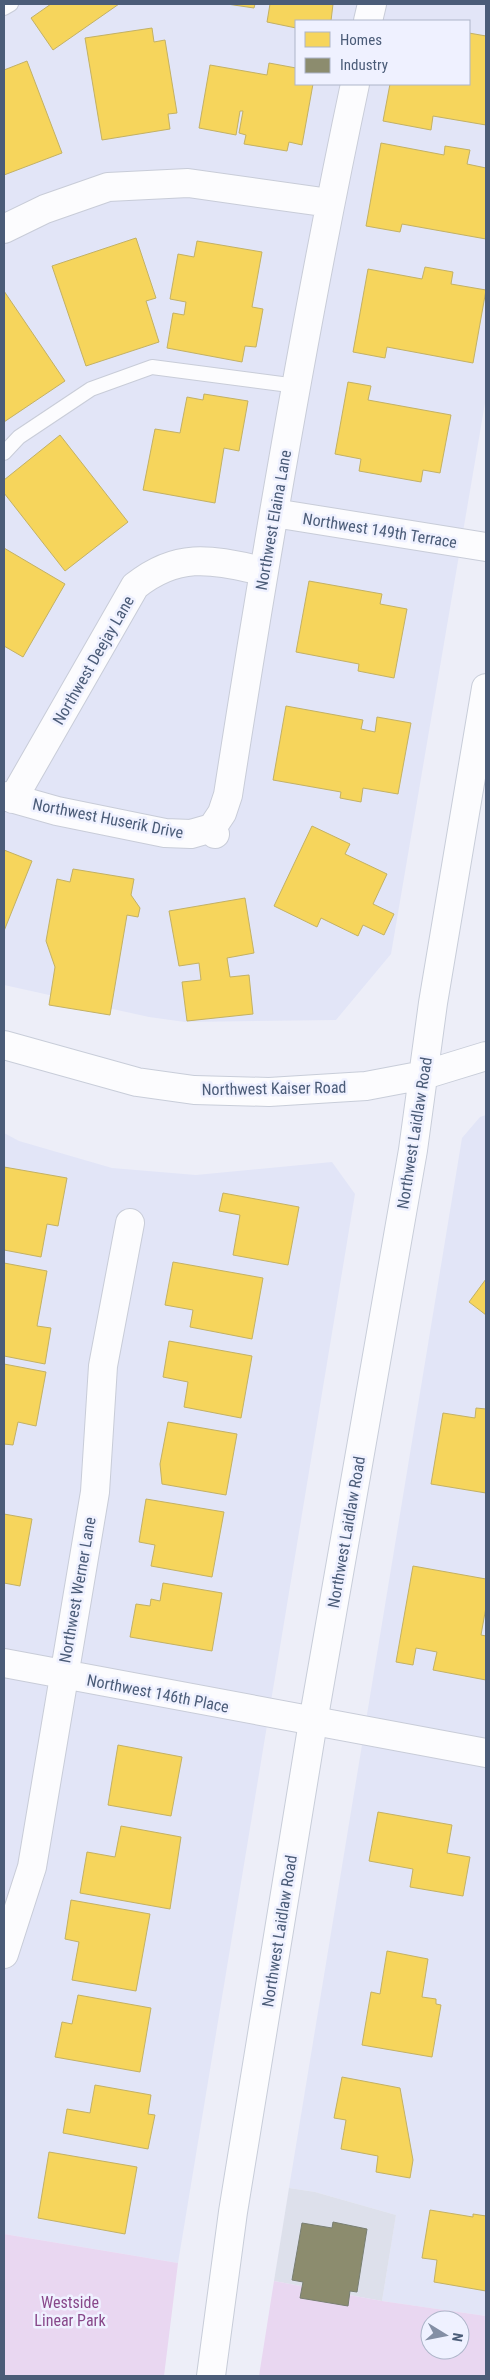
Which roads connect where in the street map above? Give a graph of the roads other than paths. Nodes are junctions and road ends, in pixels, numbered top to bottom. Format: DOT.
graph roads {
  1 [pos="11,4"];
  2 [pos="372,4"];
  3 [pos="4,8"];
  4 [pos="368,20"];
  5 [pos="355,85"];
  6 [pos="330,203"];
  7 [pos="4,229"];
  8 [pos="297,386"];
  9 [pos="4,453"];
  10 [pos="274,513"];
  11 [pos="486,547"];
  12 [pos="263,571"];
  13 [pos="486,688"];
  14 [pos="8,798"];
  15 [pos="214,831"];
  16 [pos="4,1045"];
  17 [pos="486,1056"];
  18 [pos="424,1075"];
  19 [pos="130,1223"];
  20 [pos="4,1663"];
  21 [pos="62,1675"];
  22 [pos="313,1722"];
  23 [pos="486,1753"];
  24 [pos="4,1954"];
  25 [pos="210,2376"];
  1 -- 3 [label="lane"];
  2 -- 4 [label="street"];
  5 -- 6 [label="street, Northwest Elaina Lane"];
  6 -- 7 [label="street"];
  6 -- 8 [label="street, Northwest Elaina Lane"];
  8 -- 9 [label="lane"];
  8 -- 10 [label="street, Northwest Elaina Lane"];
  10 -- 11 [label="street, Northwest 149th Terrace"];
  10 -- 12 [label="street, Northwest Elaina Lane"];
  12 -- 14 [label="street, Northwest Deejay Lane"];
  12 -- 15 [label="street, Northwest Elaina Lane"];
  13 -- 18 [label="street, Northwest Laidlaw Road"];
  14 -- 15 [label="street, Northwest Huserik Drive"];
  16 -- 18 [label="street, Northwest Kaiser Road"];
  17 -- 18 [label="street, Northwest Kaiser Road"];
  18 -- 22 [label="street, Northwest Laidlaw Road"];
  19 -- 21 [label="street, Northwest Werner Lane"];
  20 -- 21 [label="street, Northwest 146th Place"];
  21 -- 22 [label="street, Northwest 146th Place"];
  21 -- 24 [label="street, Northwest Werner Lane"];
  22 -- 23 [label="street, Northwest 146th Place"];
  22 -- 25 [label="street, Northwest Laidlaw Road"];
}
